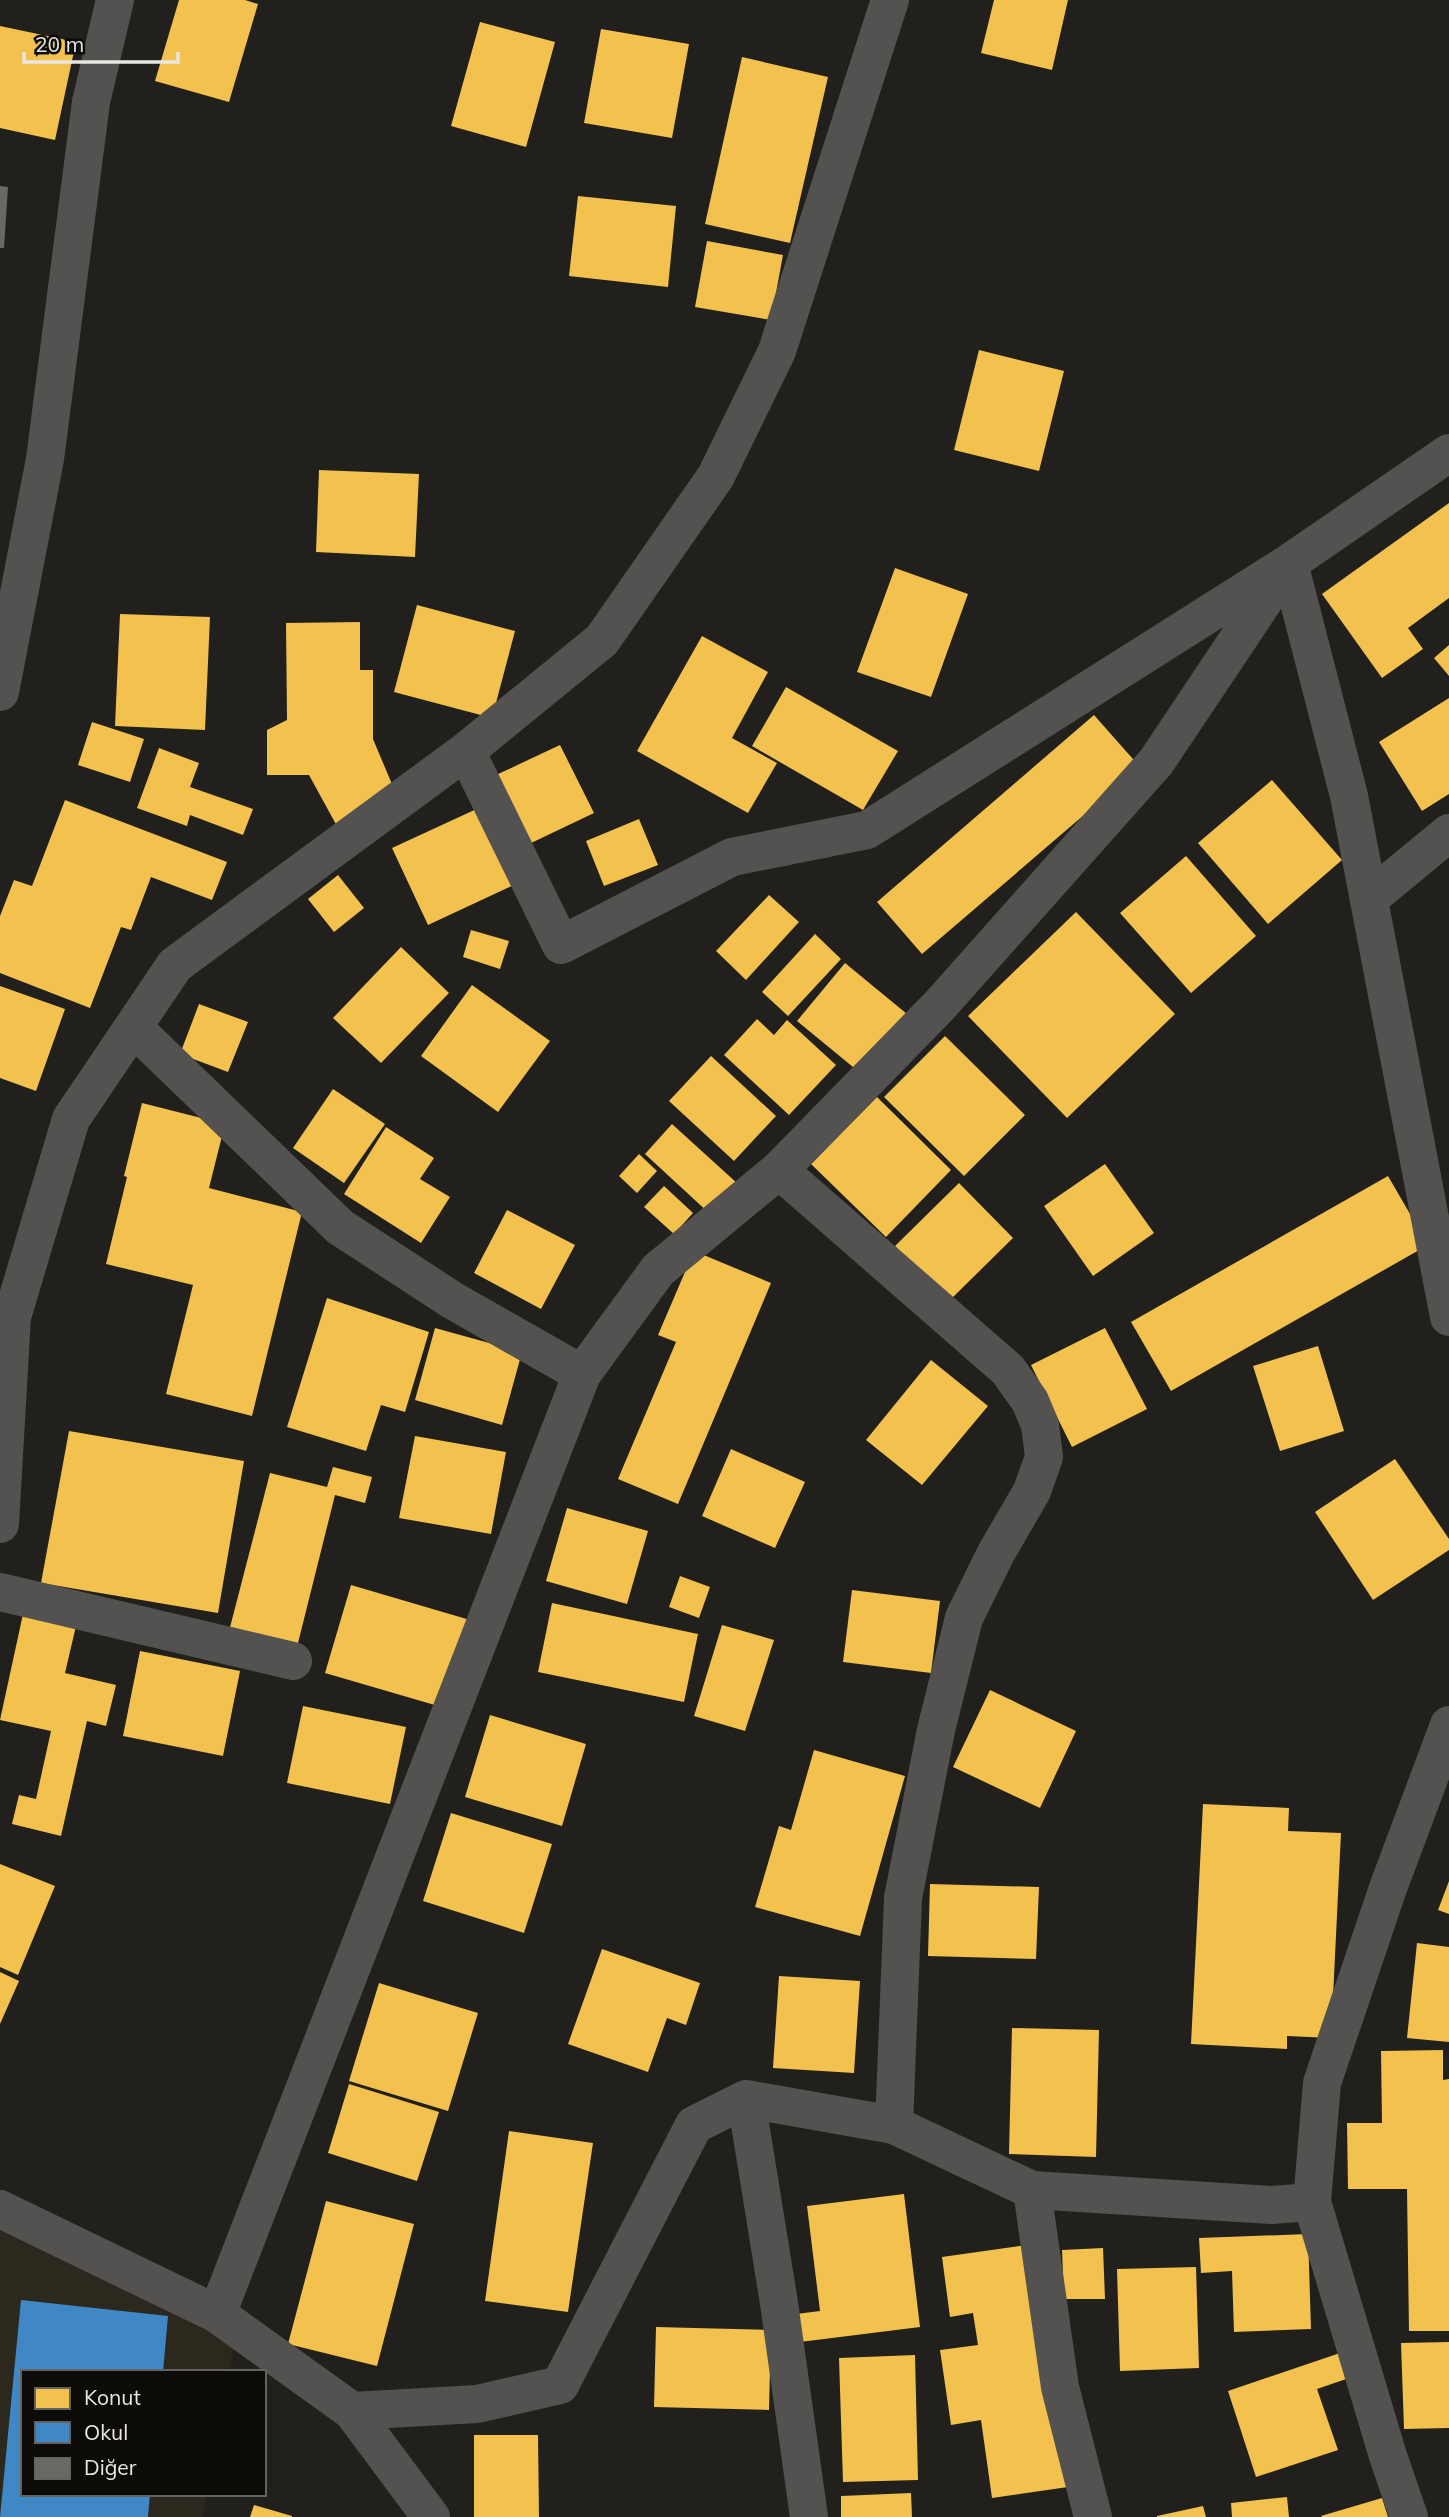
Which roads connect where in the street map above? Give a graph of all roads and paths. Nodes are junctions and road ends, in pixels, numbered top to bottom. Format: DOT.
graph roads {
  1 [pos="115,0"];
  2 [pos="890,0"];
  3 [pos="1449,453"];
  4 [pos="1289,563"];
  5 [pos="0,692"];
  6 [pos="466,751"];
  7 [pos="1449,833"];
  8 [pos="1370,898"];
  9 [pos="133,1027"];
  10 [pos="779,1170"];
  11 [pos="1449,1317"];
  12 [pos="582,1374"];
  13 [pos="0,1524"];
  14 [pos="0,1592"];
  15 [pos="293,1661"];
  16 [pos="1449,1725"];
  17 [pos="747,2099"];
  18 [pos="894,2125"];
  19 [pos="1032,2190"];
  20 [pos="1312,2202"];
  21 [pos="0,2209"];
  22 [pos="217,2314"];
  23 [pos="352,2411"];
  24 [pos="430,2517"];
  25 [pos="809,2517"];
  26 [pos="1094,2517"];
  27 [pos="1409,2517"];
  1 -- 5 [label="street"];
  2 -- 6 [label="street"];
  3 -- 4 [label="street"];
  4 -- 6 [label="street"];
  4 -- 8 [label="street"];
  4 -- 10 [label="street"];
  6 -- 9 [label="street"];
  7 -- 8 [label="street"];
  8 -- 11 [label="street"];
  9 -- 12 [label="street"];
  9 -- 13 [label="street"];
  10 -- 12 [label="street"];
  10 -- 18 [label="street"];
  12 -- 22 [label="street"];
  14 -- 15 [label="street"];
  16 -- 20 [label="street"];
  17 -- 18 [label="street"];
  17 -- 23 [label="street"];
  17 -- 25 [label="street"];
  18 -- 19 [label="street"];
  19 -- 20 [label="street"];
  19 -- 26 [label="street"];
  20 -- 27 [label="street"];
  21 -- 22 [label="street"];
  22 -- 23 [label="street"];
  23 -- 24 [label="street"];
}
